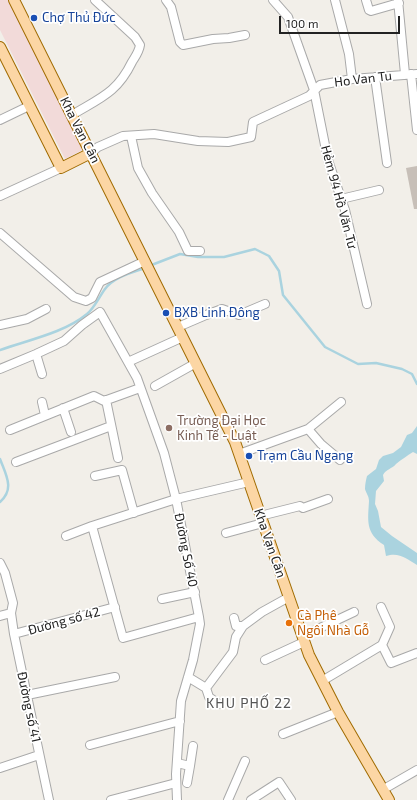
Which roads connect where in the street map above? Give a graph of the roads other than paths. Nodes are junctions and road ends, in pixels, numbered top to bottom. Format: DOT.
graph roads {
  1 [pos="14,0"];
  2 [pos="95,0"];
  3 [pos="166,0"];
  4 [pos="273,0"];
  5 [pos="335,0"];
  6 [pos="366,0"];
  7 [pos="398,2"];
  8 [pos="244,35"];
  9 [pos="0,47"];
  10 [pos="411,74"];
  11 [pos="375,77"];
  12 [pos="352,78"];
  13 [pos="314,90"];
  14 [pos="29,106"];
  15 [pos="72,115"];
  16 [pos="0,120"];
  17 [pos="417,130"];
  18 [pos="131,136"];
  19 [pos="91,153"];
  20 [pos="387,163"];
  21 [pos="61,168"];
  22 [pos="378,190"];
  23 [pos="0,196"];
  24 [pos="341,199"];
  25 [pos="0,233"];
  26 [pos="200,251"];
  27 [pos="145,261"];
  28 [pos="265,304"];
  29 [pos="367,304"];
  30 [pos="46,309"];
  31 [pos="0,326"];
  32 [pos="178,327"];
  33 [pos="183,337"];
  34 [pos="36,354"];
  35 [pos="131,360"];
  36 [pos="196,363"];
  37 [pos="0,369"];
  38 [pos="42,374"];
  39 [pos="155,386"];
  40 [pos="140,388"];
  41 [pos="106,400"];
  42 [pos="42,402"];
  43 [pos="341,402"];
  44 [pos="63,408"];
  45 [pos="45,415"];
  46 [pos="111,426"];
  47 [pos="308,429"];
  48 [pos="10,430"];
  49 [pos="71,432"];
  50 [pos="239,454"];
  51 [pos="118,458"];
  52 [pos="340,460"];
  53 [pos="16,462"];
  54 [pos="95,476"];
  55 [pos="249,482"];
  56 [pos="176,500"];
  57 [pos="328,500"];
  58 [pos="134,513"];
  59 [pos="262,520"];
  60 [pos="92,526"];
  61 [pos="226,533"];
  62 [pos="66,536"];
  63 [pos="0,563"];
  64 [pos="195,592"];
  65 [pos="289,597"];
  66 [pos="162,599"];
  67 [pos="115,607"];
  68 [pos="382,607"];
  69 [pos="354,612"];
  70 [pos="11,613"];
  71 [pos="0,616"];
  72 [pos="199,617"];
  73 [pos="234,618"];
  74 [pos="243,626"];
  75 [pos="14,634"];
  76 [pos="303,639"];
  77 [pos="382,645"];
  78 [pos="417,653"];
  79 [pos="265,660"];
  80 [pos="115,677"];
  81 [pos="188,678"];
  82 [pos="322,681"];
  83 [pos="206,688"];
  84 [pos="27,695"];
  85 [pos="219,704"];
  86 [pos="338,712"];
  87 [pos="180,721"];
  88 [pos="283,734"];
  89 [pos="90,745"];
  90 [pos="193,746"];
  91 [pos="40,755"];
  92 [pos="245,761"];
  93 [pos="177,763"];
  94 [pos="190,766"];
  95 [pos="0,768"];
  96 [pos="417,770"];
  97 [pos="176,783"];
  98 [pos="187,783"];
  99 [pos="384,789"];
  100 [pos="49,800"];
  101 [pos="111,800"];
  102 [pos="177,800"];
  103 [pos="228,800"];
  104 [pos="251,800"];
  105 [pos="291,800"];
  106 [pos="390,800"];
  1 -- 15 [label="main road, Kha Vạn Cân"];
  2 -- 15 [label="street"];
  3 -- 8 [label="street"];
  4 -- 13 [label="street"];
  5 -- 12 [label="street"];
  6 -- 7 [label="street"];
  7 -- 10 [label="street"];
  9 -- 14 [label="main road"];
  10 -- 11 [label="street, Ho Van Tu"];
  10 -- 17 [label="street"];
  11 -- 12 [label="street, Ho Van Tu"];
  11 -- 20 [label="street"];
  12 -- 13 [label="street, Ho Van Tu"];
  13 -- 18 [label="street, Ho Van Tu"];
  13 -- 24 [label="street, Hẻm 94 Hồ Văn Tư"];
  14 -- 16 [label="street"];
  14 -- 21 [label="main road"];
  15 -- 19 [label="main road, Kha Vạn Cân"];
  18 -- 19 [label="street"];
  18 -- 26 [label="street"];
  19 -- 21 [label="main road"];
  19 -- 27 [label="main road, Kha Vạn Cân"];
  21 -- 23 [label="street"];
  22 -- 24 [label="street"];
  24 -- 29 [label="street, Hẻm 94 Hồ Văn Tư"];
  25 -- 27 [label="street"];
  27 -- 32 [label="main road, Kha Vạn Cân"];
  28 -- 32 [label="street"];
  30 -- 31 [label="street"];
  32 -- 33 [label="main road, Kha Vạn Cân"];
  33 -- 35 [label="street"];
  33 -- 36 [label="main road, Kha Vạn Cân"];
  34 -- 35 [label="street, Đường Số 40"];
  34 -- 37 [label="street"];
  34 -- 38 [label="street"];
  35 -- 40 [label="street, Đường Số 40"];
  36 -- 39 [label="street"];
  36 -- 50 [label="main road, Kha Vạn Cân"];
  40 -- 41 [label="street"];
  40 -- 56 [label="street, Đường Số 40"];
  41 -- 44 [label="street"];
  41 -- 46 [label="street"];
  42 -- 45 [label="street"];
  43 -- 47 [label="street"];
  44 -- 45 [label="street"];
  44 -- 49 [label="street"];
  45 -- 48 [label="street"];
  46 -- 51 [label="street"];
  46 -- 53 [label="street"];
  47 -- 50 [label="street"];
  47 -- 52 [label="street"];
  50 -- 55 [label="main road, Kha Vạn Cân"];
  54 -- 58 [label="street"];
  55 -- 56 [label="street"];
  55 -- 59 [label="main road, Kha Vạn Cân"];
  56 -- 58 [label="street"];
  56 -- 64 [label="street, Đường Số 40"];
  57 -- 59 [label="street"];
  58 -- 60 [label="street"];
  59 -- 61 [label="street"];
  59 -- 65 [label="main road, Kha Vạn Cân"];
  60 -- 62 [label="street"];
  60 -- 67 [label="street, Đường số 42"];
  63 -- 70 [label="street, Đường số 41"];
  64 -- 66 [label="street"];
  64 -- 72 [label="street, Đường Số 40"];
  65 -- 74 [label="street"];
  65 -- 76 [label="main road, Kha Vạn Cân"];
  67 -- 72 [label="street, Đường số 42"];
  67 -- 75 [label="street, Đường số 42"];
  68 -- 77 [label="street"];
  69 -- 76 [label="street"];
  70 -- 71 [label="street"];
  70 -- 75 [label="street, Đường số 41"];
  72 -- 81 [label="street, Đường Số 40"];
  73 -- 74 [label="street"];
  74 -- 83 [label="street"];
  75 -- 84 [label="street, Đường số 41"];
  76 -- 79 [label="street"];
  76 -- 82 [label="main road, Kha Vạn Cân"];
  77 -- 78 [label="street"];
  77 -- 82 [label="street"];
  80 -- 84 [label="street"];
  81 -- 83 [label="street"];
  81 -- 87 [label="street, Đường Số 40"];
  82 -- 86 [label="main road, Kha Vạn Cân"];
  83 -- 85 [label="street"];
  84 -- 91 [label="street, Đường số 41"];
  86 -- 88 [label="street"];
  86 -- 99 [label="main road, Kha Vạn Cân"];
  87 -- 89 [label="street"];
  87 -- 93 [label="street, Đường Số 40"];
  90 -- 94 [label="street"];
  91 -- 95 [label="street"];
  91 -- 100 [label="street, Đường số 41"];
  92 -- 103 [label="street"];
  93 -- 94 [label="street"];
  93 -- 97 [label="street, Đường Số 40"];
  94 -- 98 [label="street"];
  96 -- 99 [label="street"];
  97 -- 101 [label="street"];
  97 -- 102 [label="street, Đường Số 40"];
  99 -- 106 [label="main road, Kha Vạn Cân"];
  104 -- 105 [label="street"];
}
